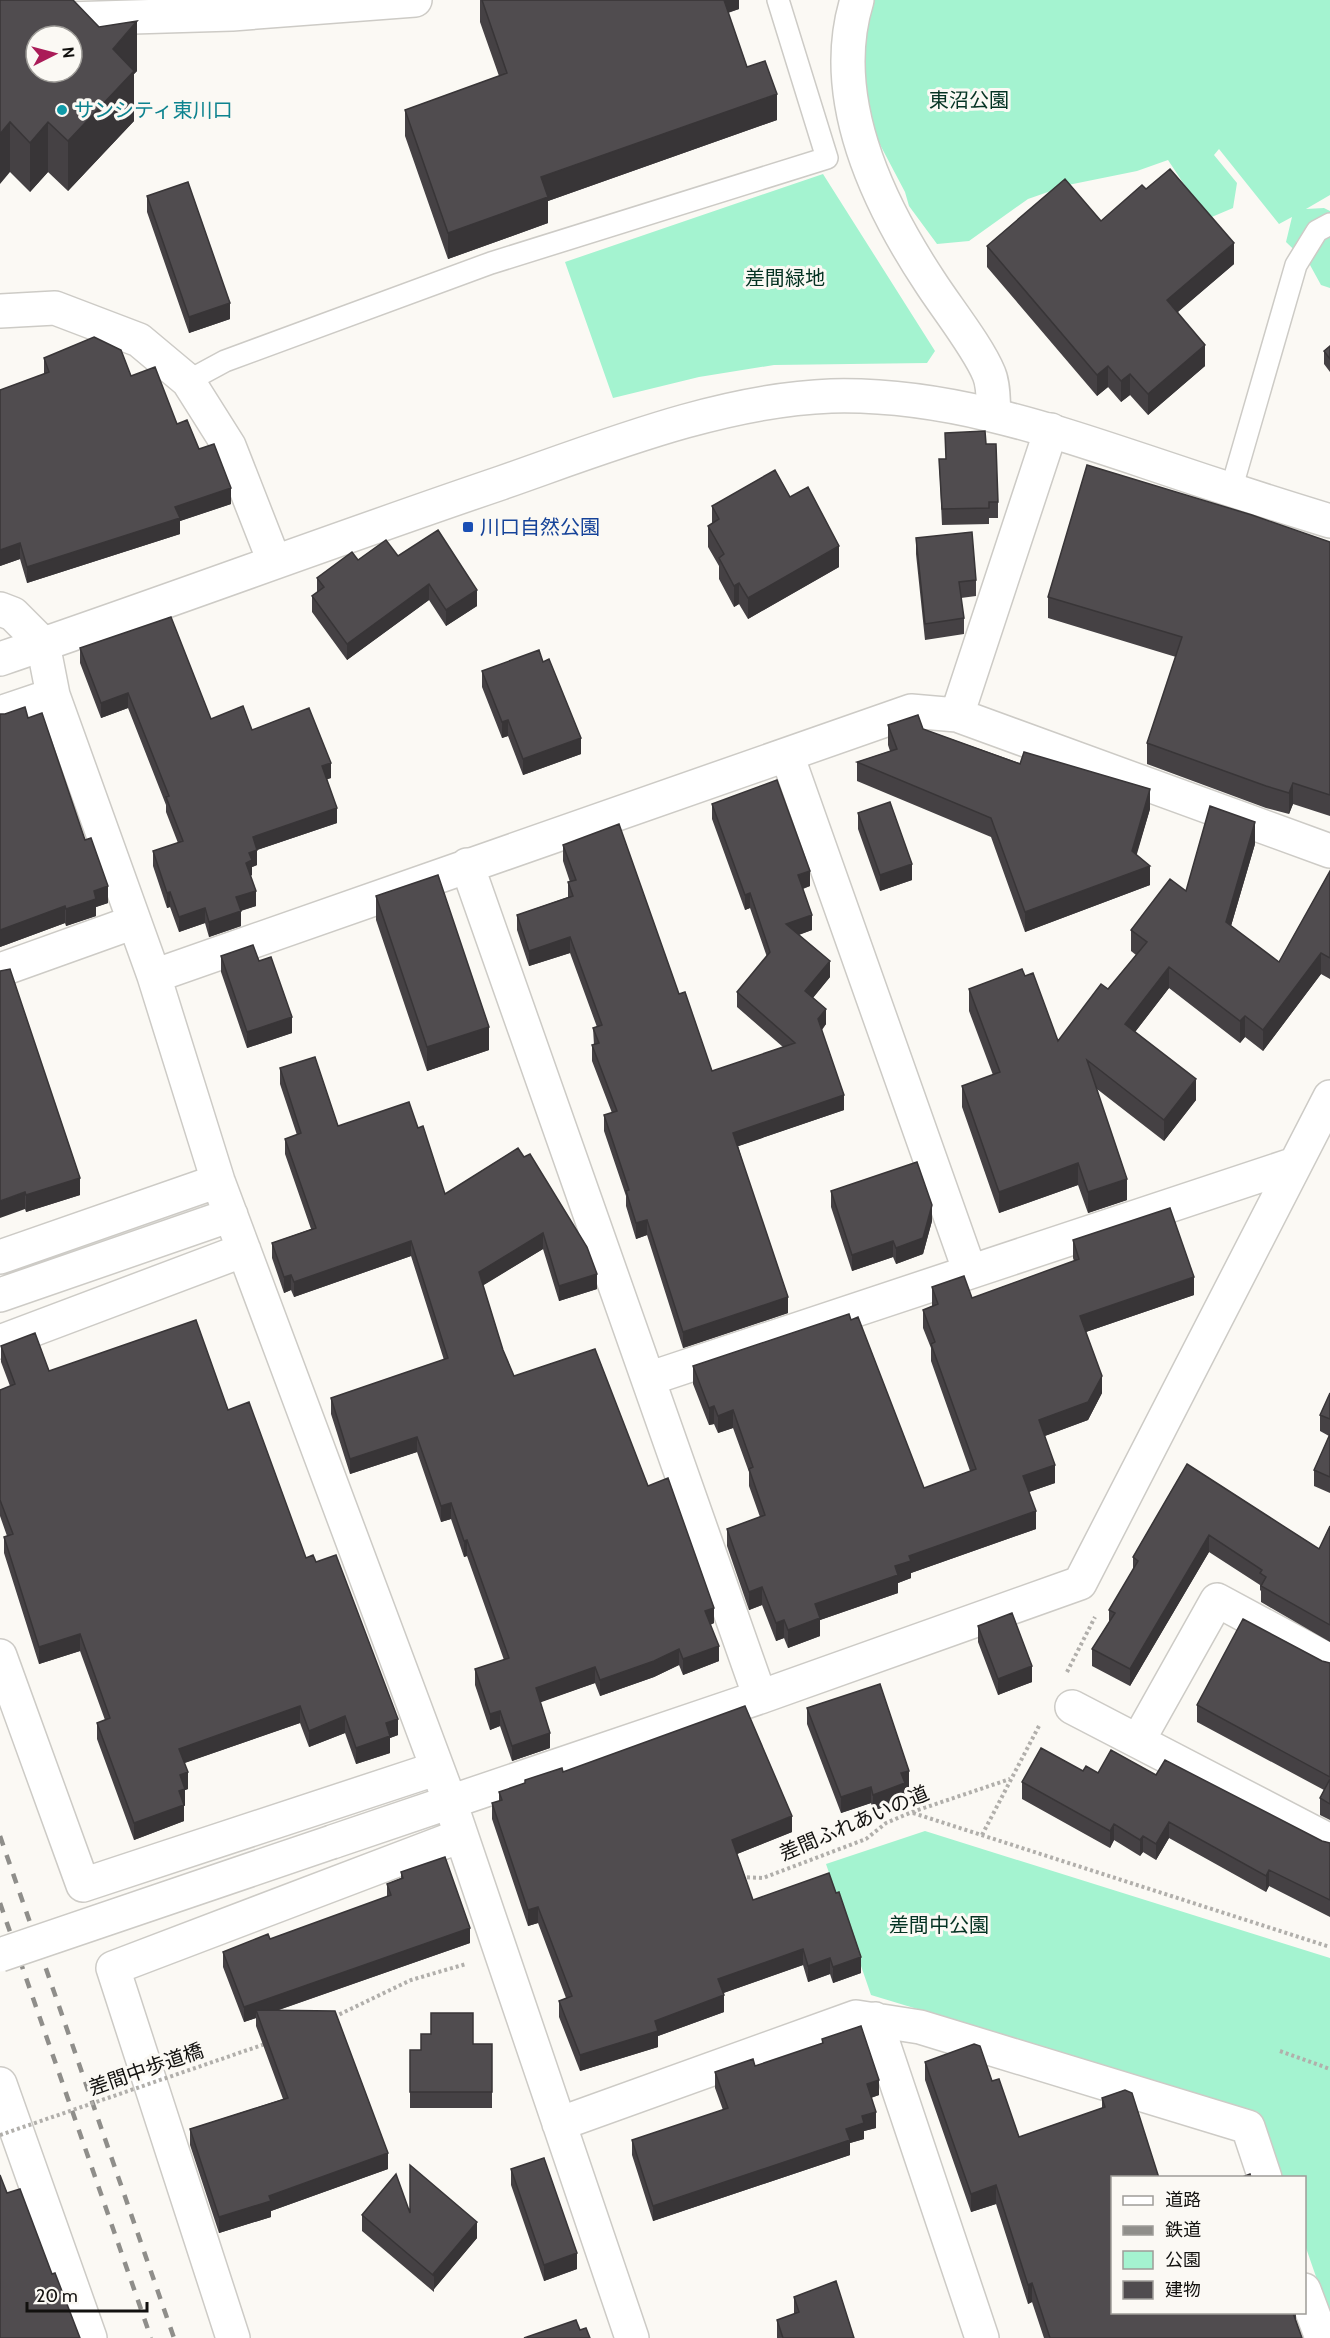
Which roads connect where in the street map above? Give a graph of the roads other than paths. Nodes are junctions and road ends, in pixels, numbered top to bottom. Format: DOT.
graph roads {
  1 [pos="415,0"];
  2 [pos="778,0"];
  3 [pos="857,0"];
  4 [pos="0,21"];
  5 [pos="1330,224"];
  6 [pos="0,311"];
  7 [pos="188,381"];
  8 [pos="994,415"];
  9 [pos="1051,430"];
  10 [pos="1231,490"];
  11 [pos="1330,521"];
  12 [pos="274,561"];
  13 [pos="0,609"];
  14 [pos="43,644"];
  15 [pos="3,658"];
  16 [pos="52,694"];
  17 [pos="0,713"];
  18 [pos="957,715"];
  19 [pos="787,755"];
  20 [pos="1330,851"];
  21 [pos="467,865"];
  22 [pos="134,922"];
  23 [pos="0,969"];
  24 [pos="154,976"];
  25 [pos="1330,1097"];
  26 [pos="1295,1164"];
  27 [pos="218,1180"];
  28 [pos="231,1215"];
  29 [pos="244,1250"];
  30 [pos="0,1257"];
  31 [pos="970,1272"];
  32 [pos="0,1295"];
  33 [pos="0,1342"];
  34 [pos="648,1379"];
  35 [pos="0,1656"];
  36 [pos="1330,1661"];
  37 [pos="760,1697"];
  38 [pos="1072,1707"];
  39 [pos="1139,1739"];
  40 [pos="435,1768"];
  41 [pos="450,1802"];
  42 [pos="460,1836"];
  43 [pos="1330,1841"];
  44 [pos="0,1955"];
  45 [pos="875,2019"];
  46 [pos="0,2084"];
  47 [pos="559,2124"];
  48 [pos="1265,2176"];
  49 [pos="1306,2292"];
  50 [pos="90,2338"];
  51 [pos="233,2338"];
  52 [pos="632,2338"];
  53 [pos="982,2338"];
  54 [pos="1321,2338"];
  1 -- 4 [label="street"];
  2 -- 7 [label="lane"];
  3 -- 8 [label="street"];
  5 -- 10 [label="lane"];
  6 -- 7 [label="street"];
  7 -- 12 [label="street"];
  8 -- 9 [label="street"];
  8 -- 12 [label="street"];
  9 -- 10 [label="street"];
  9 -- 18 [label="street"];
  10 -- 11 [label="street"];
  12 -- 14 [label="street"];
  13 -- 14 [label="street"];
  14 -- 15 [label="street"];
  14 -- 16 [label="street"];
  16 -- 17 [label="street"];
  16 -- 22 [label="street"];
  18 -- 19 [label="street"];
  18 -- 20 [label="street"];
  19 -- 21 [label="street"];
  19 -- 31 [label="street"];
  21 -- 24 [label="street"];
  21 -- 34 [label="street"];
  22 -- 23 [label="street"];
  22 -- 24 [label="street"];
  24 -- 27 [label="street"];
  25 -- 26 [label="street"];
  26 -- 31 [label="street"];
  26 -- 37 [label="street"];
  27 -- 28 [label="street"];
  27 -- 30 [label="street"];
  28 -- 29 [label="street"];
  28 -- 32 [label="street"];
  29 -- 33 [label="street"];
  29 -- 40 [label="street"];
  31 -- 34 [label="street"];
  34 -- 37 [label="street"];
  35 -- 40 [label="street"];
  36 -- 39 [label="street"];
  37 -- 41 [label="street"];
  38 -- 39 [label="street"];
  39 -- 43 [label="street"];
  40 -- 41 [label="street"];
  41 -- 42 [label="street"];
  41 -- 44 [label="street, bridge"];
  42 -- 47 [label="street"];
  42 -- 51 [label="street"];
  45 -- 47 [label="street"];
  45 -- 48 [label="street"];
  45 -- 53 [label="street"];
  46 -- 50 [label="street"];
  47 -- 52 [label="street"];
  49 -- 54 [label="street"];
}
